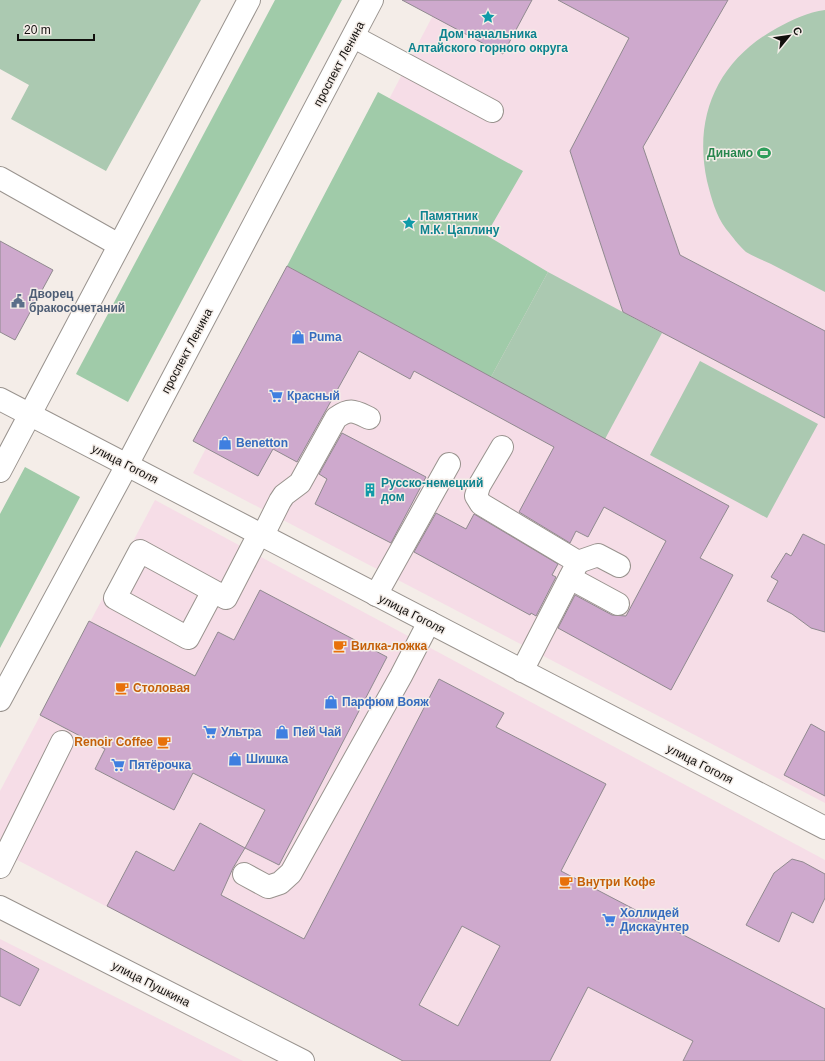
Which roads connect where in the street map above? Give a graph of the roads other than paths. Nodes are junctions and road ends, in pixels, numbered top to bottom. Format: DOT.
graph roads {
  1 [pos="249,0"];
  2 [pos="372,0"];
  3 [pos="354,37"];
  4 [pos="492,111"];
  5 [pos="0,178"];
  6 [pos="119,244"];
  7 [pos="0,399"];
  8 [pos="30,415"];
  9 [pos="369,418"];
  10 [pos="502,447"];
  11 [pos="449,464"];
  12 [pos="127,465"];
  13 [pos="0,471"];
  14 [pos="261,535"];
  15 [pos="620,566"];
  16 [pos="574,570"];
  17 [pos="213,591"];
  18 [pos="376,595"];
  19 [pos="618,604"];
  20 [pos="429,622"];
  21 [pos="522,671"];
  22 [pos="0,700"];
  23 [pos="62,742"];
  24 [pos="825,828"];
  25 [pos="0,867"];
  26 [pos="244,874"];
  27 [pos="0,907"];
  28 [pos="303,1061"];
  1 -- 6 [label="main road"];
  2 -- 3 [label="main road, проспект Ленина"];
  3 -- 4 [label="main road"];
  3 -- 12 [label="main road, проспект Ленина"];
  5 -- 6 [label="main road"];
  6 -- 8 [label="main road"];
  7 -- 8 [label="main road, улица Гоголя"];
  8 -- 12 [label="main road, улица Гоголя"];
  8 -- 13 [label="main road"];
  9 -- 14 [label="main road"];
  10 -- 16 [label="main road"];
  11 -- 18 [label="main road"];
  12 -- 14 [label="main road, улица Гоголя"];
  12 -- 22 [label="main road, проспект Ленина"];
  14 -- 17 [label="main road"];
  14 -- 18 [label="main road, улица Гоголя"];
  15 -- 16 [label="main road"];
  16 -- 19 [label="main road"];
  16 -- 21 [label="main road"];
  18 -- 20 [label="main road, улица Гоголя"];
  20 -- 21 [label="main road, улица Гоголя"];
  20 -- 26 [label="main road"];
  21 -- 24 [label="main road, улица Гоголя"];
  23 -- 25 [label="main road"];
  27 -- 28 [label="main road, улица Пушкина"];
}
